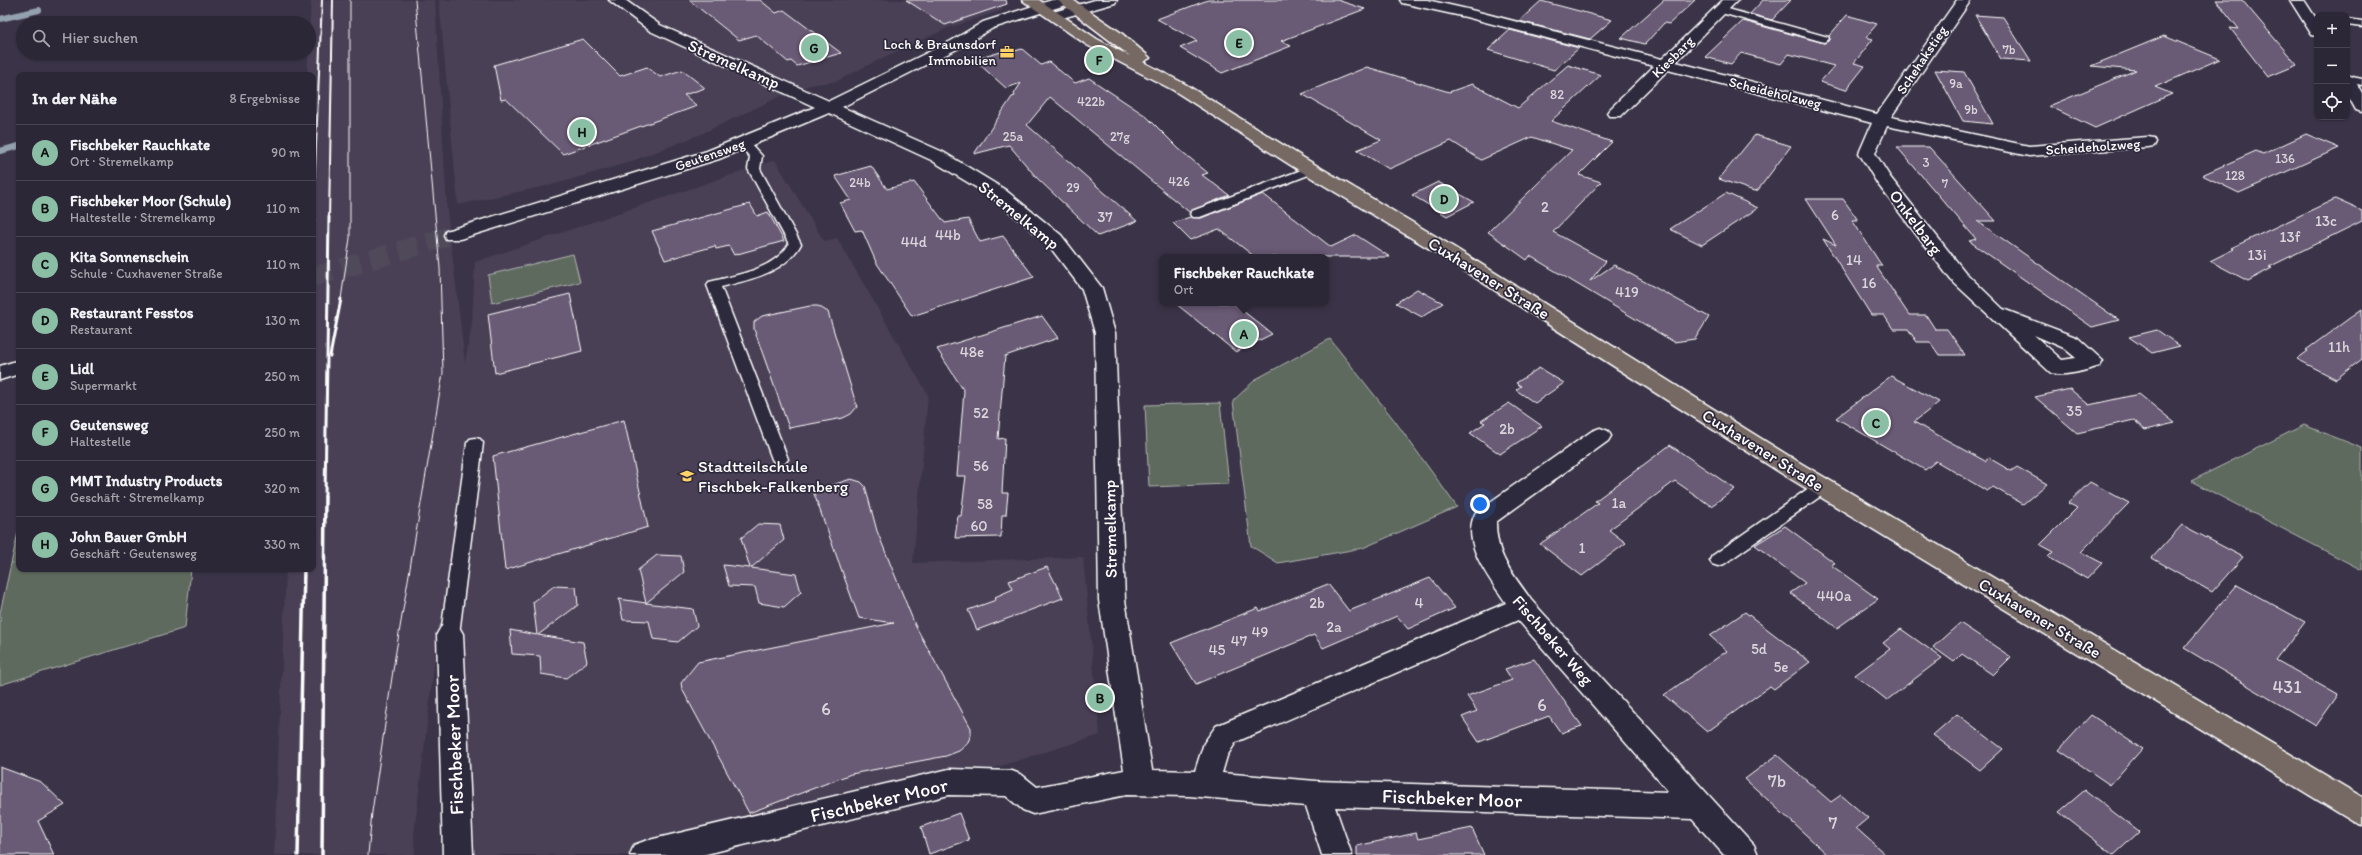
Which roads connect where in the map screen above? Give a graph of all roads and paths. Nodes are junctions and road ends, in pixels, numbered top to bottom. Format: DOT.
graph roads {
  1 [pos="616,0"];
  2 [pos="1110,0"];
  3 [pos="1407,0"];
  4 [pos="1964,0"];
  5 [pos="2297,0"];
  6 [pos="1069,3"];
  7 [pos="1480,3"];
  8 [pos="1034,4"];
  9 [pos="1726,5"];
  10 [pos="1467,14"];
  11 [pos="2312,16"];
  12 [pos="1052,17"];
  13 [pos="2350,22"];
  14 [pos="2362,24"];
  15 [pos="1824,39"];
  16 [pos="956,44"];
  17 [pos="1665,65"];
  18 [pos="2350,80"];
  19 [pos="1170,81"];
  20 [pos="2362,82"];
  21 [pos="2349,84"];
  22 [pos="829,107"];
  23 [pos="2362,107"];
  24 [pos="1615,113"];
  25 [pos="1881,120"];
  26 [pos="2148,142"];
  27 [pos="744,143"];
  28 [pos="1312,170"];
  29 [pos="1196,214"];
  30 [pos="453,235"];
  31 [pos="1996,313"];
  32 [pos="16,368"];
  33 [pos="0,373"];
  34 [pos="1600,436"];
  35 [pos="474,442"];
  36 [pos="780,459"];
  37 [pos="1822,487"];
  38 [pos="1718,560"];
  39 [pos="1522,607"];
  40 [pos="450,634"];
  41 [pos="1140,782"];
  42 [pos="1205,784"];
  43 [pos="1316,794"];
  44 [pos="1700,806"];
  45 [pos="2362,812"];
  46 [pos="458,855"];
  47 [pos="645,855"];
  48 [pos="1337,855"];
  49 [pos="1743,855"];
  1 -- 22 [label="street, Stremelkamp"];
  2 -- 6 [label="street"];
  3 -- 10 [label="street, Scheideholzweg"];
  4 -- 25 [label="street, Schehakstieg"];
  5 -- 11 [label="street"];
  6 -- 8 [label="street, Geutensweg"];
  6 -- 12 [label="street, Geutensweg"];
  6 -- 19 [label="main road, Cuxhavener Straße"];
  7 -- 10 [label="street"];
  8 -- 12 [label="main road, Cuxhavener Straße"];
  8 -- 16 [label="street, Geutensweg"];
  9 -- 15 [label="lane"];
  9 -- 17 [label="street, Kiesbarg"];
  10 -- 17 [label="street, Scheideholzweg"];
  12 -- 16 [label="street, Geutensweg"];
  12 -- 19 [label="main road, Cuxhavener Straße"];
  13 -- 14 [label="lane"];
  16 -- 22 [label="street, Geutensweg"];
  17 -- 24 [label="street, Kiesbarg"];
  17 -- 25 [label="street, Scheideholzweg"];
  18 -- 20 [label="lane"];
  19 -- 28 [label="main road, Cuxhavener Straße"];
  21 -- 23 [label="street"];
  22 -- 27 [label="street, Geutensweg"];
  22 -- 41 [label="street, Stremelkamp"];
  25 -- 26 [label="street, Scheideholzweg"];
  25 -- 31 [label="street, Onkelbarg"];
  27 -- 30 [label="street, Geutensweg"];
  27 -- 36 [label="lane"];
  28 -- 29 [label="lane"];
  28 -- 37 [label="main road, Cuxhavener Straße"];
  32 -- 33 [label="street"];
  34 -- 39 [label="street, Fischbeker Weg"];
  35 -- 40 [label="lane"];
  37 -- 38 [label="lane"];
  37 -- 45 [label="main road, Cuxhavener Straße"];
  39 -- 42 [label="street"];
  39 -- 44 [label="street, Fischbeker Weg"];
  40 -- 46 [label="street, Fischbeker Moor"];
  41 -- 42 [label="street, Fischbeker Moor"];
  41 -- 47 [label="street, Fischbeker Moor"];
  42 -- 43 [label="street, Fischbeker Moor"];
  43 -- 44 [label="street, Fischbeker Moor"];
  43 -- 48 [label="street"];
  44 -- 49 [label="street, Fischbeker Weg"];
}
